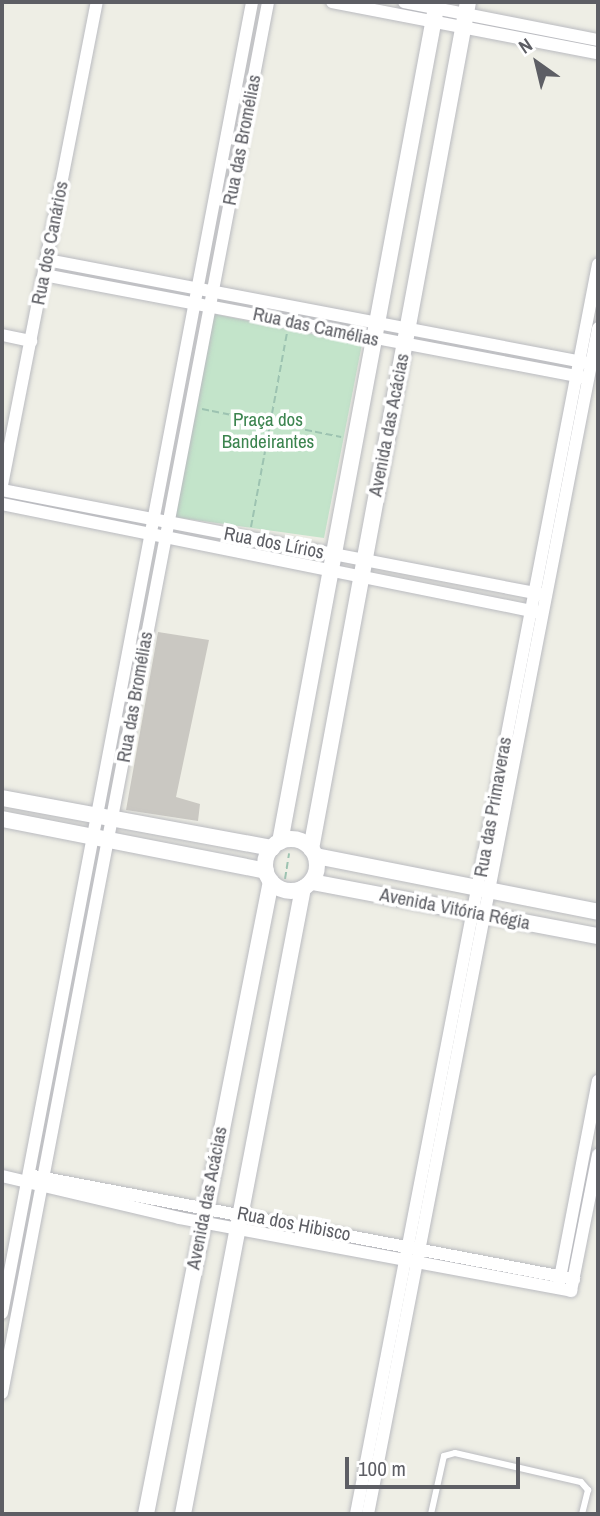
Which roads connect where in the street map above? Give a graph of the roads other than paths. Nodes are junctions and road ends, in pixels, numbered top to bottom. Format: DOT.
graph roads {
  1 [pos="97,2"];
  2 [pos="252,2"];
  3 [pos="268,2"];
  4 [pos="332,2"];
  5 [pos="404,2"];
  6 [pos="435,10"];
  7 [pos="466,14"];
  8 [pos="598,40"];
  9 [pos="598,53"];
  10 [pos="47,260"];
  11 [pos="598,264"];
  12 [pos="44,275"];
  13 [pos="196,296"];
  14 [pos="212,299"];
  15 [pos="598,328"];
  16 [pos="374,332"];
  17 [pos="2,335"];
  18 [pos="406,339"];
  19 [pos="31,341"];
  20 [pos="586,363"];
  21 [pos="583,377"];
  22 [pos="2,488"];
  23 [pos="2,504"];
  24 [pos="153,519"];
  25 [pos="167,522"];
  26 [pos="149,534"];
  27 [pos="164,537"];
  28 [pos="331,554"];
  29 [pos="362,569"];
  30 [pos="327,570"];
  31 [pos="531,593"];
  32 [pos="547,596"];
  33 [pos="528,611"];
  34 [pos="543,614"];
  35 [pos="2,798"];
  36 [pos="105,818"];
  37 [pos="2,820"];
  38 [pos="101,838"];
  39 [pos="276,845"];
  40 [pos="313,853"];
  41 [pos="268,876"];
  42 [pos="307,885"];
  43 [pos="484,891"];
  44 [pos="598,912"];
  45 [pos="480,914"];
  46 [pos="598,936"];
  47 [pos="598,1081"];
  48 [pos="598,1156"];
  49 [pos="8,1177"];
  50 [pos="27,1181"];
  51 [pos="41,1183"];
  52 [pos="203,1215"];
  53 [pos="238,1221"];
  54 [pos="414,1247"];
  55 [pos="411,1261"];
  56 [pos="559,1282"];
  57 [pos="2,1313"];
  58 [pos="2,1393"];
  59 [pos="146,1514"];
  60 [pos="183,1514"];
  61 [pos="356,1514"];
  62 [pos="368,1514"];
  63 [pos="430,1514"];
  64 [pos="582,1514"];
  1 -- 10 [label="street, Rua dos Canários"];
  2 -- 13 [label="street, Rua das Bromélias"];
  3 -- 14 [label="street, Rua das Bromélias"];
  4 -- 6 [label="street"];
  5 -- 6 [label="street"];
  6 -- 7 [label="street"];
  6 -- 16 [label="street, Avenida das Acácias"];
  7 -- 8 [label="street"];
  7 -- 9 [label="street"];
  7 -- 18 [label="street, Avenida das Acácias"];
  10 -- 12 [label="street, Rua dos Canários"];
  10 -- 13 [label="street, Rua das Camélias"];
  11 -- 20 [label="street, Rua das Primaveras"];
  12 -- 13 [label="street, Rua das Camélias"];
  12 -- 19 [label="street, Rua dos Canários"];
  13 -- 14 [label="street, Rua das Camélias"];
  13 -- 24 [label="street, Rua das Bromélias"];
  14 -- 16 [label="street, Rua das Camélias"];
  14 -- 16 [label="street, Rua das Camélias"];
  14 -- 25 [label="street, Rua das Bromélias"];
  15 -- 20 [label="street, Rua das Primaveras"];
  16 -- 18 [label="street, Rua das Camélias"];
  16 -- 28 [label="street, Avenida das Acácias"];
  17 -- 19 [label="street"];
  18 -- 20 [label="street, Rua das Camélias"];
  18 -- 21 [label="street, Rua das Camélias"];
  18 -- 29 [label="street, Avenida das Acácias"];
  19 -- 22 [label="street, Rua dos Canários"];
  20 -- 21 [label="street, Rua das Primaveras"];
  21 -- 31 [label="street, Rua das Primaveras"];
  21 -- 32 [label="street, Rua das Primaveras"];
  22 -- 24 [label="street, Rua dos Lírios"];
  23 -- 26 [label="street, Rua dos Lírios"];
  24 -- 25 [label="street, Rua dos Lírios"];
  24 -- 26 [label="street, Rua das Bromélias"];
  25 -- 27 [label="street, Rua das Bromélias"];
  25 -- 28 [label="street, Rua dos Lírios"];
  26 -- 27 [label="street, Rua dos Lírios"];
  26 -- 36 [label="street, Rua das Bromélias"];
  27 -- 30 [label="street, Rua dos Lírios"];
  27 -- 36 [label="street, Rua das Bromélias"];
  28 -- 29 [label="street, Rua dos Lírios"];
  28 -- 30 [label="street, Avenida das Acácias"];
  29 -- 30 [label="street, Rua dos Lírios"];
  29 -- 31 [label="street, Rua dos Lírios"];
  29 -- 33 [label="street, Rua dos Lírios"];
  29 -- 40 [label="street, Avenida das Acácias"];
  30 -- 39 [label="street, Avenida das Acácias"];
  31 -- 32 [label="street, Rua dos Lírios"];
  31 -- 33 [label="street, Rua das Primaveras"];
  32 -- 34 [label="street, Rua das Primaveras"];
  33 -- 34 [label="street, Rua dos Lírios"];
  33 -- 43 [label="street, Rua das Primaveras"];
  34 -- 43 [label="street, Rua das Primaveras"];
  35 -- 36 [label="street"];
  36 -- 38 [label="street, Rua das Bromélias"];
  36 -- 39 [label="street"];
  37 -- 38 [label="street"];
  38 -- 41 [label="street"];
  38 -- 50 [label="street, Rua das Bromélias"];
  38 -- 51 [label="street, Rua das Bromélias"];
  39 -- 40 [label="street"];
  39 -- 41 [label="street"];
  40 -- 42 [label="street"];
  40 -- 43 [label="street, Avenida Vitória Régia"];
  41 -- 42 [label="street"];
  41 -- 52 [label="street, Avenida das Acácias"];
  42 -- 45 [label="street, Avenida Vitória Régia"];
  42 -- 53 [label="street, Avenida das Acácias"];
  43 -- 44 [label="street, Avenida Vitória Régia"];
  43 -- 45 [label="street, Rua das Primaveras"];
  45 -- 46 [label="street, Avenida Vitória Régia"];
  45 -- 54 [label="street, Rua das Primaveras"];
  47 -- 56 [label="street"];
  48 -- 56 [label="street, Rua dos Hibisco"];
  49 -- 50 [label="street, Rua dos Hibisco"];
  50 -- 51 [label="street, Rua dos Hibisco"];
  50 -- 57 [label="street, Rua das Bromélias"];
  51 -- 52 [label="street, Rua dos Hibisco"];
  51 -- 58 [label="street, Rua das Bromélias"];
  52 -- 53 [label="street, Rua dos Hibisco"];
  52 -- 59 [label="street, Avenida das Acácias"];
  53 -- 54 [label="street, Rua dos Hibisco"];
  53 -- 55 [label="street, Rua dos Hibisco"];
  53 -- 60 [label="street, Avenida das Acácias"];
  54 -- 55 [label="street, Rua das Primaveras"];
  54 -- 56 [label="street, Rua dos Hibisco"];
  55 -- 56 [label="street, Rua dos Hibisco"];
  55 -- 61 [label="street, Rua das Primaveras"];
  55 -- 62 [label="street, Rua das Primaveras"];
  63 -- 64 [label="lane"];
}
